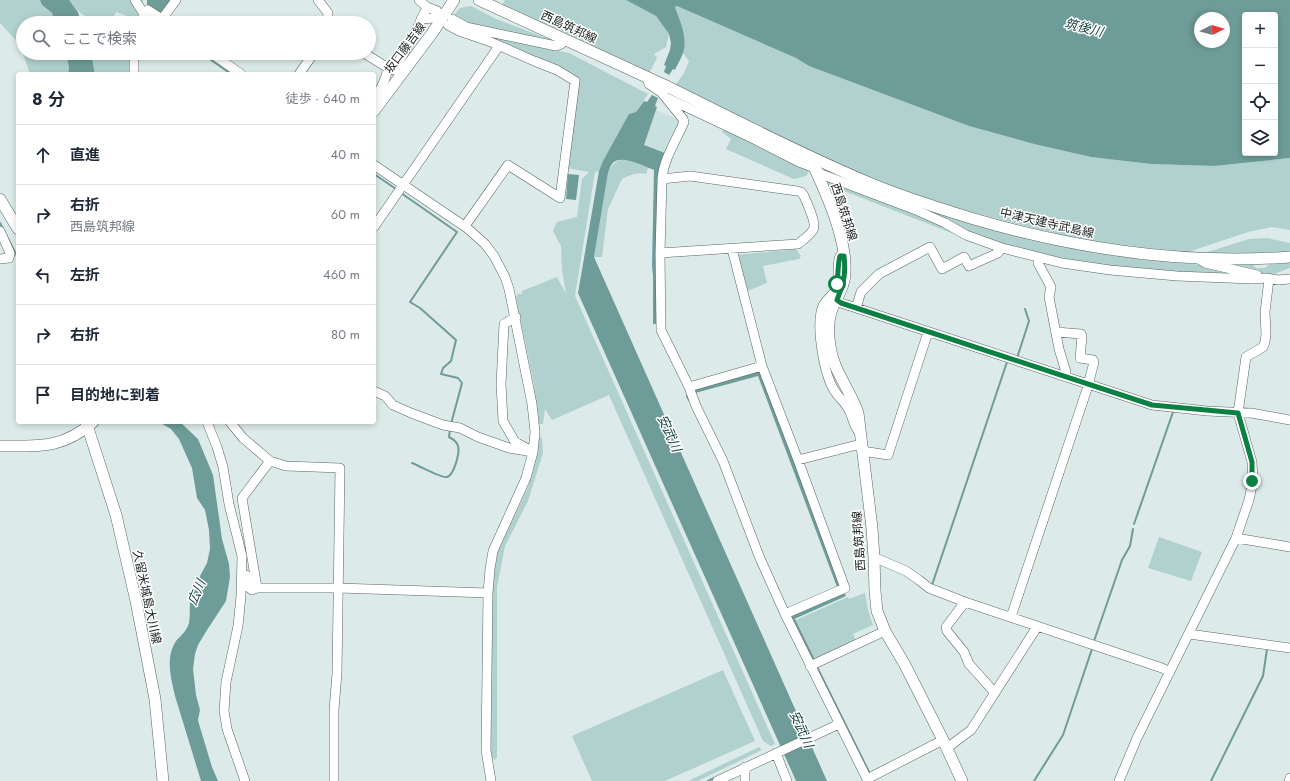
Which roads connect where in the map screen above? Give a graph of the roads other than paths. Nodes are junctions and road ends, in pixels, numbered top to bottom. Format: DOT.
graph roads {
  1 [pos="134,0"];
  2 [pos="176,0"];
  3 [pos="318,0"];
  4 [pos="454,0"];
  5 [pos="478,0"];
  6 [pos="421,2"];
  7 [pos="142,16"];
  8 [pos="144,16"];
  9 [pos="157,16"];
  10 [pos="168,16"];
  11 [pos="328,16"];
  12 [pos="421,19"];
  13 [pos="565,40"];
  14 [pos="499,46"];
  15 [pos="134,60"];
  16 [pos="221,60"];
  17 [pos="309,60"];
  18 [pos="375,60"];
  19 [pos="388,68"];
  20 [pos="134,72"];
  21 [pos="237,72"];
  22 [pos="300,72"];
  23 [pos="647,78"];
  24 [pos="376,96"];
  25 [pos="665,97"];
  26 [pos="377,107"];
  27 [pos="809,156"];
  28 [pos="376,166"];
  29 [pos="815,168"];
  30 [pos="662,179"];
  31 [pos="404,184"];
  32 [pos="0,198"];
  33 [pos="376,224"];
  34 [pos="16,226"];
  35 [pos="465,226"];
  36 [pos="0,232"];
  37 [pos="1002,248"];
  38 [pos="732,249"];
  39 [pos="660,253"];
  40 [pos="844,256"];
  41 [pos="1038,257"];
  42 [pos="1290,257"];
  43 [pos="0,258"];
  44 [pos="1200,259"];
  45 [pos="1290,272"];
  46 [pos="1268,278"];
  47 [pos="1290,278"];
  48 [pos="837,300"];
  49 [pos="856,308"];
  50 [pos="516,318"];
  51 [pos="928,332"];
  52 [pos="1056,332"];
  53 [pos="762,366"];
  54 [pos="1066,377"];
  55 [pos="1087,384"];
  56 [pos="689,387"];
  57 [pos="376,392"];
  58 [pos="1238,413"];
  59 [pos="1290,420"];
  60 [pos="89,424"];
  61 [pos="207,424"];
  62 [pos="214,424"];
  63 [pos="232,424"];
  64 [pos="860,432"];
  65 [pos="0,446"];
  66 [pos="217,447"];
  67 [pos="862,448"];
  68 [pos="533,452"];
  69 [pos="798,460"];
  70 [pos="270,461"];
  71 [pos="1236,538"];
  72 [pos="1290,547"];
  73 [pos="874,558"];
  74 [pos="243,564"];
  75 [pos="257,588"];
  76 [pos="339,588"];
  77 [pos="488,593"];
  78 [pos="964,602"];
  79 [pos="785,614"];
  80 [pos="1011,617"];
  81 [pos="1037,627"];
  82 [pos="885,631"];
  83 [pos="1189,634"];
  84 [pos="1290,648"];
  85 [pos="810,666"];
  86 [pos="1170,672"];
  87 [pos="995,693"];
  88 [pos="839,724"];
  89 [pos="945,744"];
  90 [pos="778,752"];
  91 [pos="745,767"];
  92 [pos="1290,778"];
  93 [pos="867,780"];
  94 [pos="163,781"];
  95 [pos="245,781"];
  96 [pos="334,781"];
  97 [pos="491,781"];
  98 [pos="717,781"];
  99 [pos="745,781"];
  100 [pos="787,781"];
  101 [pos="962,781"];
  102 [pos="1119,781"];
  103 [pos="1289,781"];
  1 -- 7 [label="street"];
  2 -- 10 [label="street"];
  3 -- 11 [label="street"];
  4 -- 26 [label="main road, 坂口藤吉線"];
  5 -- 13 [label="main road, 西島筑邦線"];
  6 -- 12 [label="street"];
  6 -- 12 [label="street"];
  8 -- 9 [label="street"];
  12 -- 19 [label="street"];
  13 -- 14 [label="street"];
  13 -- 23 [label="main road, 西島筑邦線"];
  14 -- 31 [label="street"];
  14 -- 35 [label="street"];
  15 -- 20 [label="street"];
  16 -- 21 [label="street"];
  17 -- 22 [label="street"];
  18 -- 19 [label="street"];
  19 -- 24 [label="street"];
  23 -- 25 [label="street"];
  23 -- 27 [label="main road, 西島筑邦線"];
  25 -- 29 [label="street"];
  25 -- 30 [label="street"];
  27 -- 29 [label="main road, 西島筑邦線"];
  27 -- 44 [label="main road, 中津天建寺武島線"];
  28 -- 31 [label="street"];
  29 -- 37 [label="street"];
  29 -- 40 [label="main road, 西島筑邦線"];
  30 -- 38 [label="street"];
  30 -- 39 [label="street"];
  31 -- 33 [label="street"];
  31 -- 35 [label="street"];
  32 -- 34 [label="main road"];
  35 -- 50 [label="street"];
  36 -- 43 [label="street"];
  37 -- 41 [label="street"];
  37 -- 49 [label="street"];
  38 -- 39 [label="street"];
  38 -- 53 [label="street"];
  39 -- 56 [label="street"];
  40 -- 48 [label="main road, 西島筑邦線"];
  40 -- 64 [label="street"];
  41 -- 46 [label="street"];
  41 -- 52 [label="street"];
  42 -- 44 [label="main road, 中津天建寺武島線"];
  44 -- 46 [label="street"];
  45 -- 46 [label="street"];
  46 -- 47 [label="street"];
  46 -- 58 [label="street"];
  48 -- 49 [label="street"];
  48 -- 64 [label="main road, 西島筑邦線"];
  49 -- 51 [label="street"];
  50 -- 68 [label="street"];
  50 -- 68 [label="street"];
  51 -- 54 [label="street"];
  51 -- 67 [label="street"];
  52 -- 54 [label="street"];
  52 -- 55 [label="street"];
  53 -- 56 [label="street"];
  53 -- 69 [label="street"];
  54 -- 55 [label="street"];
  55 -- 58 [label="street"];
  55 -- 80 [label="street"];
  56 -- 79 [label="street"];
  57 -- 68 [label="street"];
  58 -- 59 [label="street"];
  58 -- 71 [label="street"];
  60 -- 65 [label="main road"];
  60 -- 94 [label="main road, 久留米城島大川線"];
  61 -- 66 [label="street"];
  62 -- 66 [label="street"];
  63 -- 70 [label="street"];
  64 -- 67 [label="main road, 西島筑邦線"];
  66 -- 74 [label="street"];
  67 -- 69 [label="street"];
  67 -- 73 [label="main road, 西島筑邦線"];
  68 -- 77 [label="street"];
  69 -- 79 [label="street"];
  70 -- 75 [label="street"];
  70 -- 76 [label="street"];
  71 -- 72 [label="street"];
  71 -- 83 [label="street"];
  73 -- 78 [label="street"];
  73 -- 82 [label="main road, 西島筑邦線"];
  74 -- 75 [label="street"];
  74 -- 95 [label="street"];
  75 -- 76 [label="street"];
  76 -- 77 [label="street"];
  76 -- 96 [label="street"];
  77 -- 97 [label="street"];
  78 -- 80 [label="street"];
  78 -- 87 [label="street"];
  79 -- 85 [label="street"];
  80 -- 81 [label="street"];
  81 -- 86 [label="street"];
  81 -- 87 [label="street"];
  82 -- 85 [label="street"];
  82 -- 89 [label="main road, 西島筑邦線"];
  83 -- 84 [label="street"];
  83 -- 86 [label="street"];
  85 -- 88 [label="street"];
  86 -- 102 [label="street"];
  87 -- 89 [label="street"];
  88 -- 90 [label="street"];
  88 -- 93 [label="street"];
  89 -- 93 [label="street"];
  89 -- 101 [label="main road, 西島筑邦線"];
  90 -- 91 [label="street"];
  90 -- 100 [label="street"];
  91 -- 98 [label="street"];
  91 -- 99 [label="street"];
  92 -- 103 [label="street"];
}
